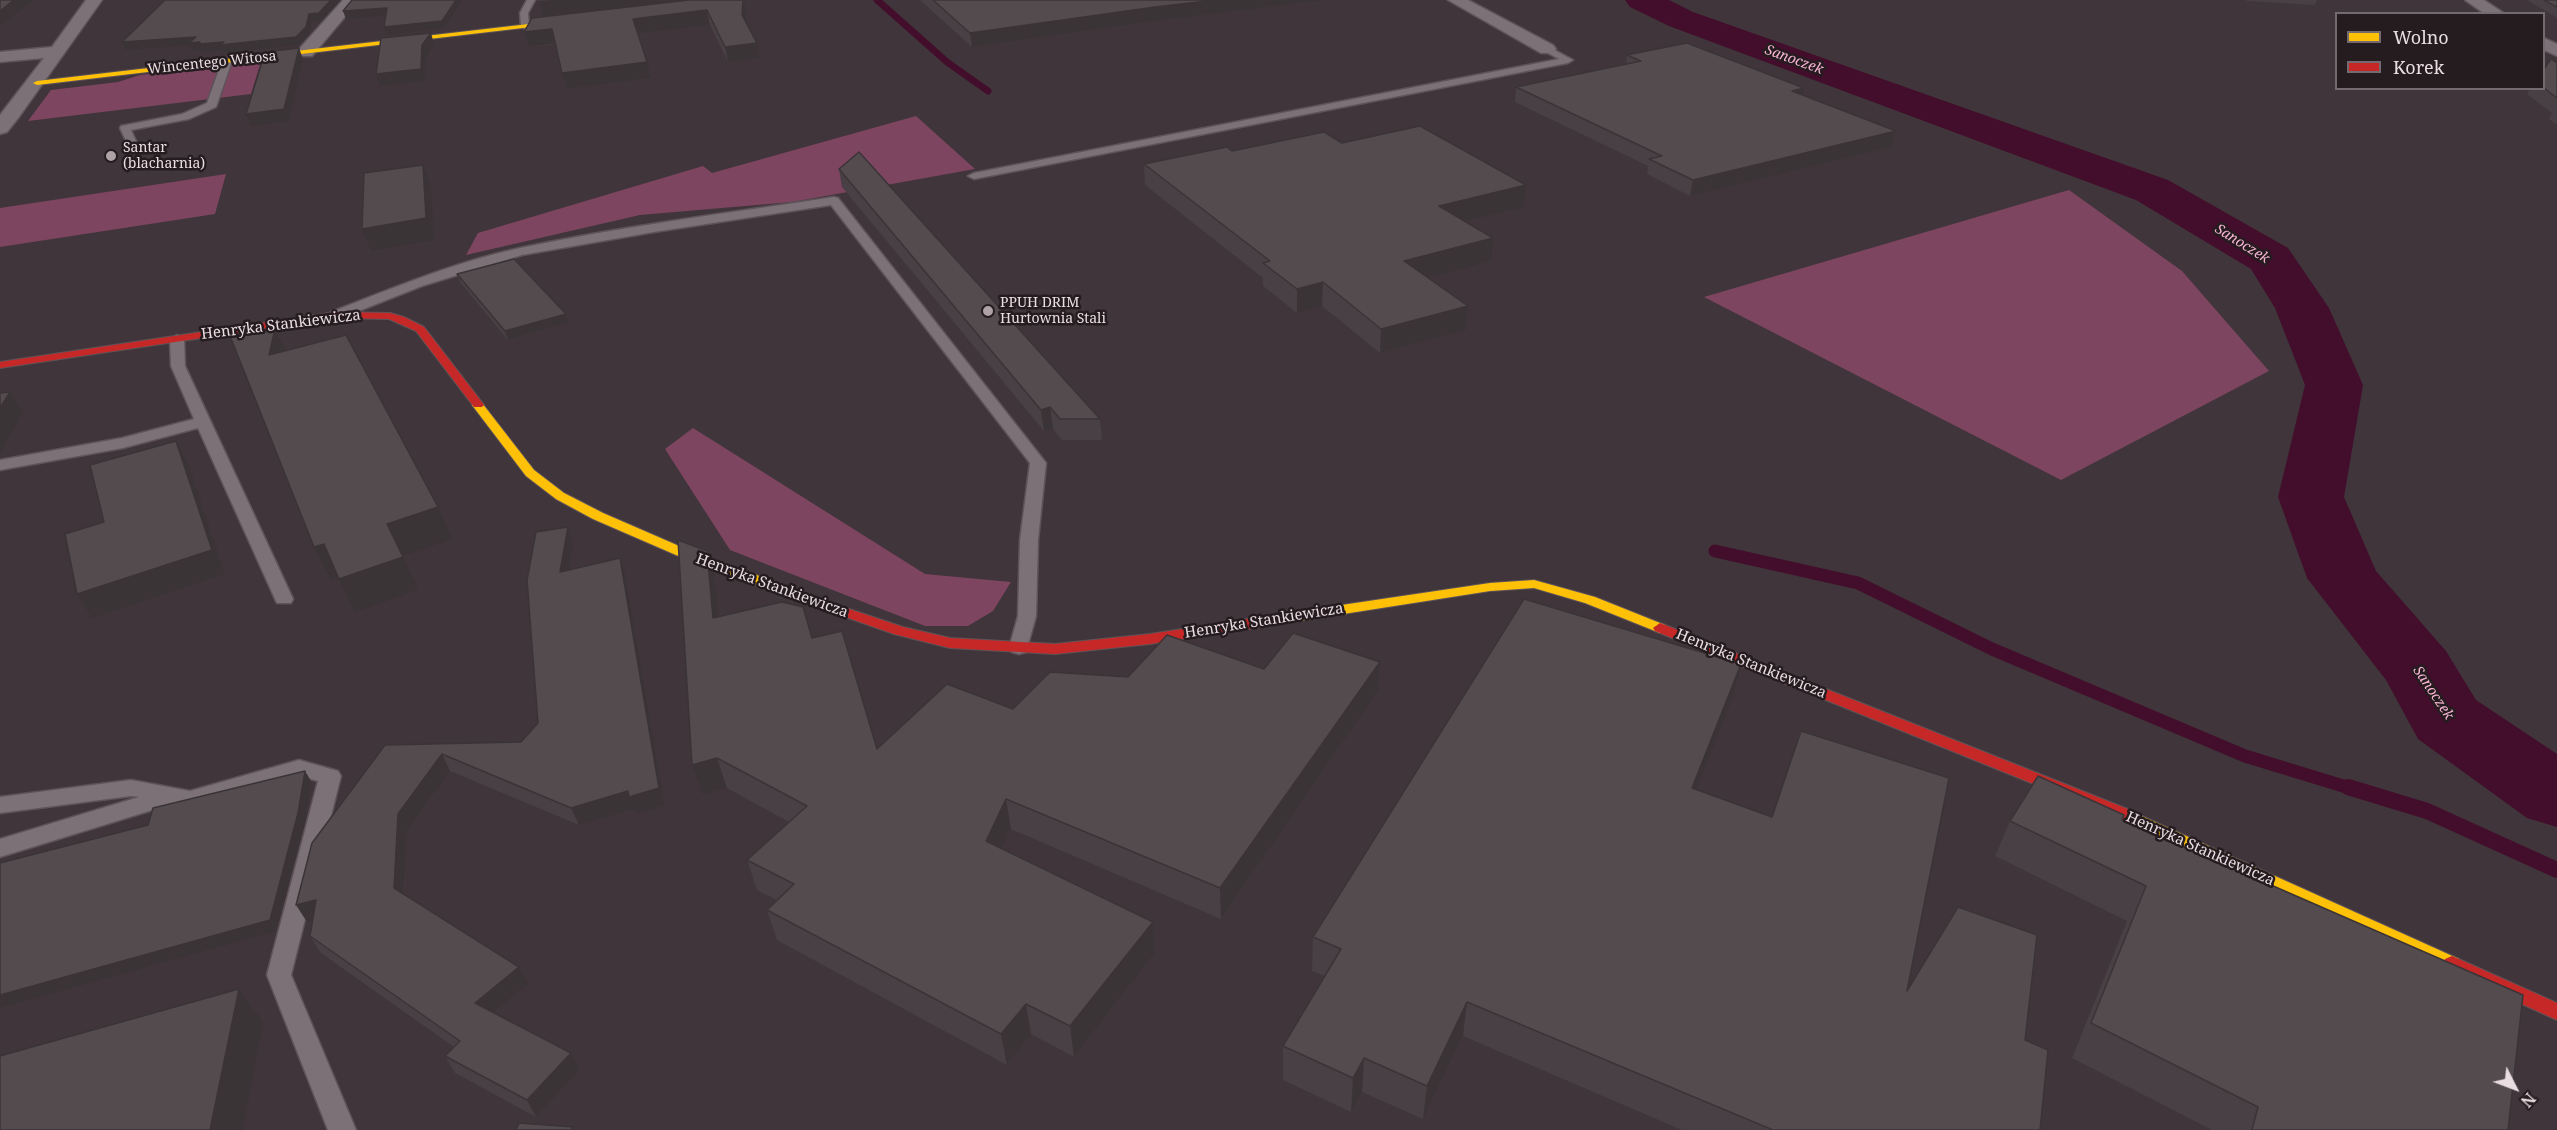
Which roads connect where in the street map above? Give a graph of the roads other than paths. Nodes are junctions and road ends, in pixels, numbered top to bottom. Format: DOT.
graph roads {
  1 [pos="94,0"];
  2 [pos="351,0"];
  3 [pos="531,0"];
  4 [pos="1456,0"];
  5 [pos="2474,0"];
  6 [pos="2494,12"];
  7 [pos="582,20"];
  8 [pos="525,26"];
  9 [pos="1547,49"];
  10 [pos="56,52"];
  11 [pos="306,52"];
  12 [pos="0,57"];
  13 [pos="227,61"];
  14 [pos="37,83"];
  15 [pos="0,128"];
  16 [pos="130,141"];
  17 [pos="974,176"];
  18 [pos="336,315"];
  19 [pos="177,339"];
  20 [pos="0,365"];
  21 [pos="202,422"];
  22 [pos="0,465"];
  23 [pos="284,599"];
  24 [pos="1019,648"];
  25 [pos="172,796"];
  26 [pos="0,805"];
  27 [pos="0,848"];
  28 [pos="2557,1012"];
  29 [pos="342,1130"];
  1 -- 10 [label="street"];
  2 -- 11 [label="street"];
  3 -- 8 [label="lane"];
  4 -- 9 [label="street"];
  5 -- 6 [label="street"];
  7 -- 8 [label="street, Wincentego Witosa"];
  8 -- 11 [label="street, Wincentego Witosa"];
  9 -- 17 [label="lane"];
  10 -- 12 [label="street"];
  10 -- 14 [label="street"];
  11 -- 13 [label="street, Wincentego Witosa"];
  13 -- 14 [label="street, Wincentego Witosa"];
  13 -- 16 [label="lane"];
  14 -- 15 [label="street"];
  18 -- 19 [label="street, Henryka Stankiewicza"];
  18 -- 24 [label="street, Henryka Stankiewicza"];
  18 -- 24 [label="lane"];
  19 -- 20 [label="street, Henryka Stankiewicza"];
  19 -- 21 [label="lane"];
  21 -- 22 [label="lane"];
  21 -- 23 [label="lane"];
  24 -- 28 [label="street, Henryka Stankiewicza"];
  25 -- 26 [label="lane"];
  25 -- 27 [label="lane"];
  25 -- 29 [label="lane"];
}
